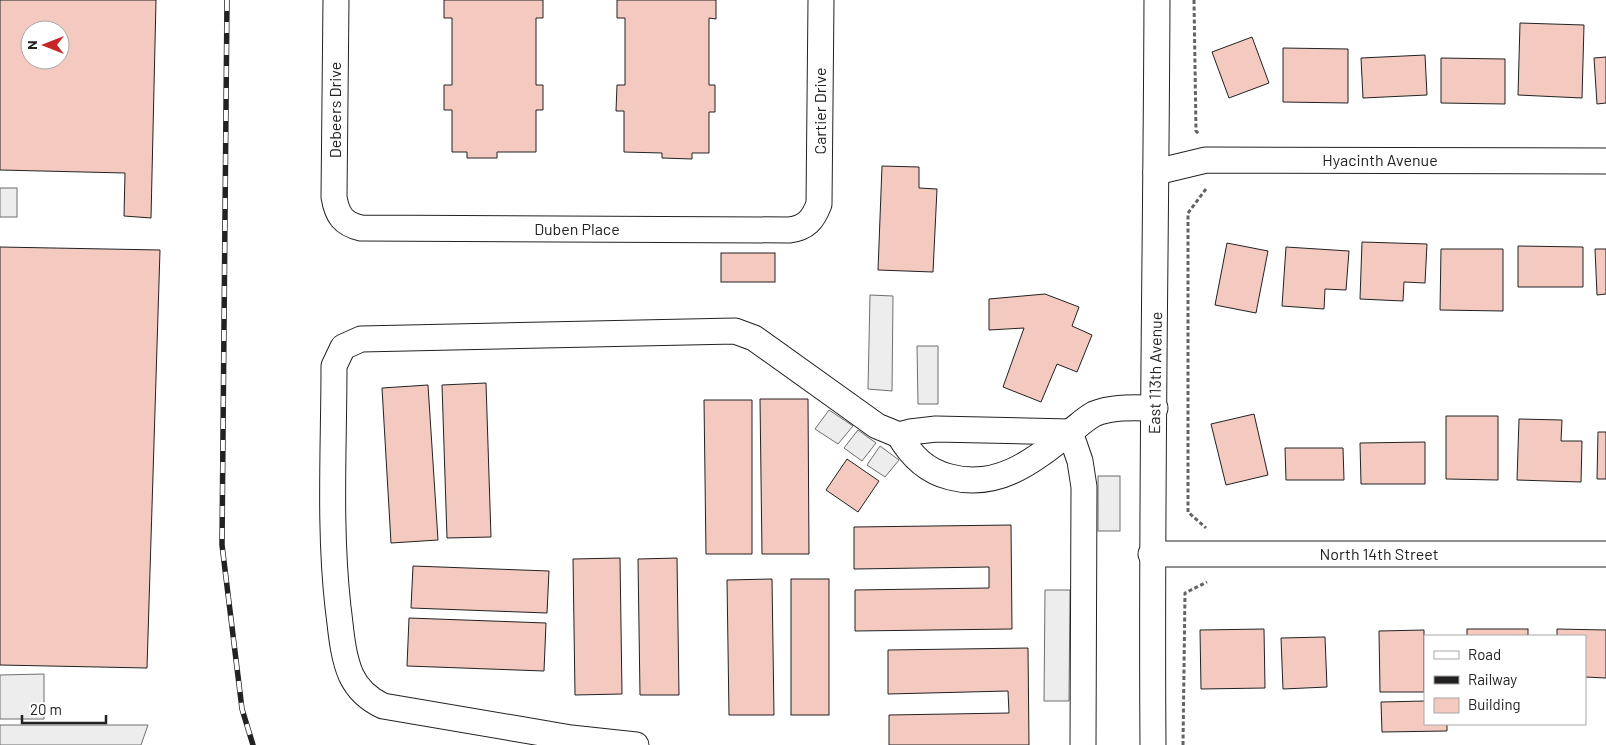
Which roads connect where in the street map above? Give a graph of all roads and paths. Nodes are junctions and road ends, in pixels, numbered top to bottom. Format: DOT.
graph roads {
  1 [pos="336,0"];
  2 [pos="821,0"];
  3 [pos="1157,0"];
  4 [pos="1194,0"];
  5 [pos="1206,160"];
  6 [pos="1606,161"];
  7 [pos="1156,172"];
  8 [pos="341,219"];
  9 [pos="812,220"];
  10 [pos="1155,408"];
  11 [pos="1070,432"];
  12 [pos="899,435"];
  13 [pos="1151,554"];
  14 [pos="1213,554"];
  15 [pos="1606,554"];
  16 [pos="570,741"];
  17 [pos="636,745"];
  18 [pos="1083,745"];
  19 [pos="1153,745"];
  20 [pos="1183,745"];
  1 -- 8 [label="street, Debeers Drive"];
  2 -- 9 [label="street, Cartier Drive"];
  3 -- 7 [label="street, East 113th Avenue"];
  4 -- 5 [label="path"];
  5 -- 6 [label="street, Hyacinth Avenue"];
  5 -- 7 [label="street, Hyacinth Avenue"];
  5 -- 14 [label="path"];
  7 -- 10 [label="street, East 113th Avenue"];
  8 -- 9 [label="street, Duben Place"];
  10 -- 11 [label="street"];
  10 -- 13 [label="street, East 113th Avenue"];
  11 -- 12 [label="street"];
  11 -- 12 [label="street"];
  11 -- 18 [label="street"];
  12 -- 16 [label="street"];
  13 -- 14 [label="street, North 14th Street"];
  13 -- 19 [label="street, East 113th Avenue"];
  14 -- 15 [label="street, North 14th Street"];
  14 -- 20 [label="path"];
  16 -- 17 [label="street"];
}
